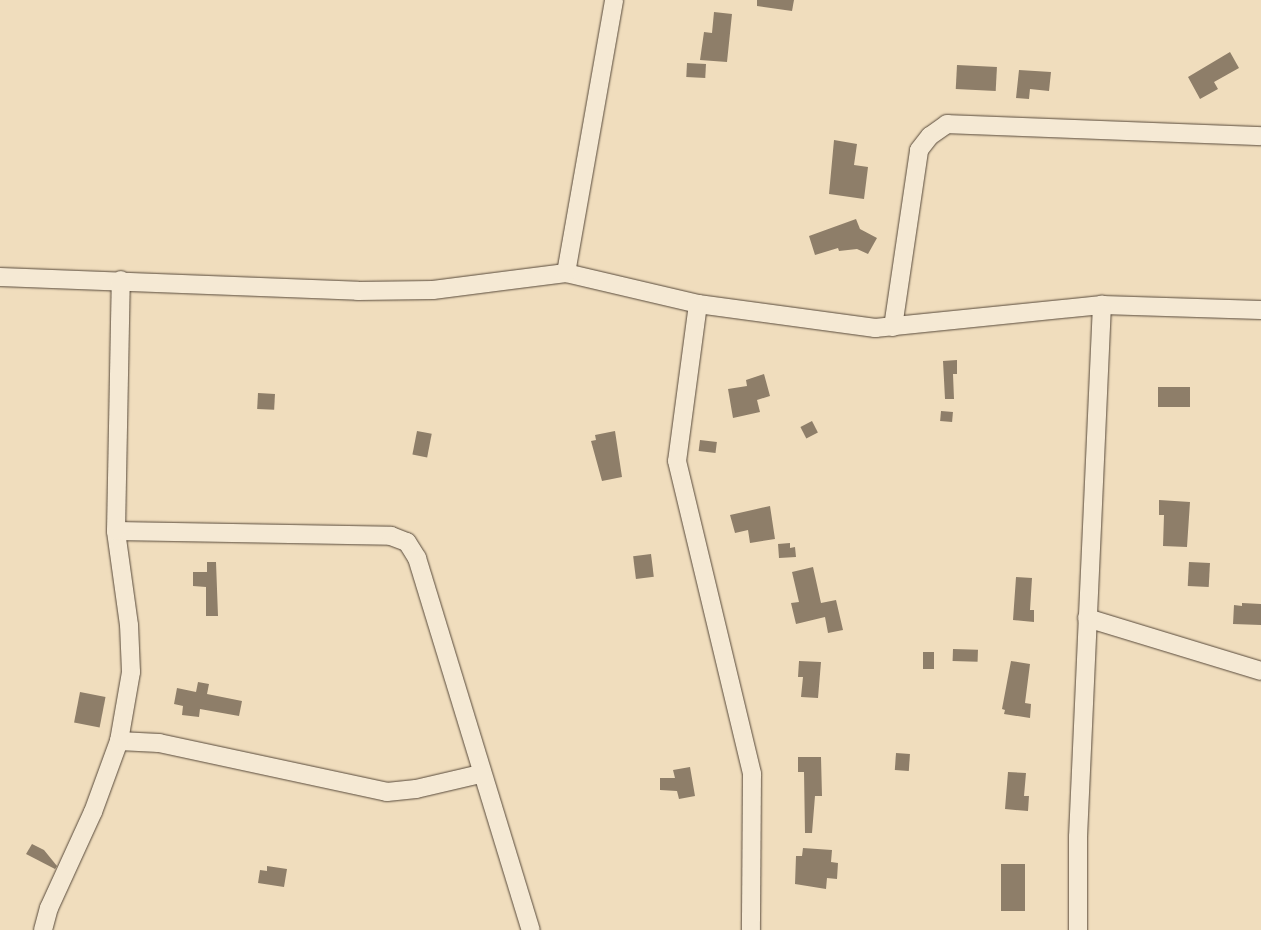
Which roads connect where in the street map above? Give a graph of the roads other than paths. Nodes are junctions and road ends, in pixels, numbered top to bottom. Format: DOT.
graph roads {
  1 [pos="614,0"];
  2 [pos="1261,136"];
  3 [pos="566,273"];
  4 [pos="0,277"];
  5 [pos="121,280"];
  6 [pos="698,304"];
  7 [pos="1102,305"];
  8 [pos="1261,310"];
  9 [pos="893,327"];
  10 [pos="116,531"];
  11 [pos="1087,618"];
  12 [pos="1261,671"];
  13 [pos="119,741"];
  14 [pos="480,774"];
  15 [pos="43,930"];
  16 [pos="530,930"];
  17 [pos="751,930"];
  18 [pos="1078,930"];
  1 -- 3 [label="street"];
  2 -- 9 [label="street"];
  3 -- 5 [label="street"];
  3 -- 6 [label="street"];
  4 -- 5 [label="street"];
  5 -- 10 [label="street"];
  6 -- 9 [label="street"];
  6 -- 17 [label="street"];
  7 -- 8 [label="street"];
  7 -- 9 [label="street"];
  7 -- 11 [label="street"];
  10 -- 13 [label="street"];
  10 -- 14 [label="street"];
  11 -- 12 [label="street"];
  11 -- 18 [label="street"];
  13 -- 14 [label="street"];
  13 -- 15 [label="street"];
  14 -- 16 [label="street"];
}
